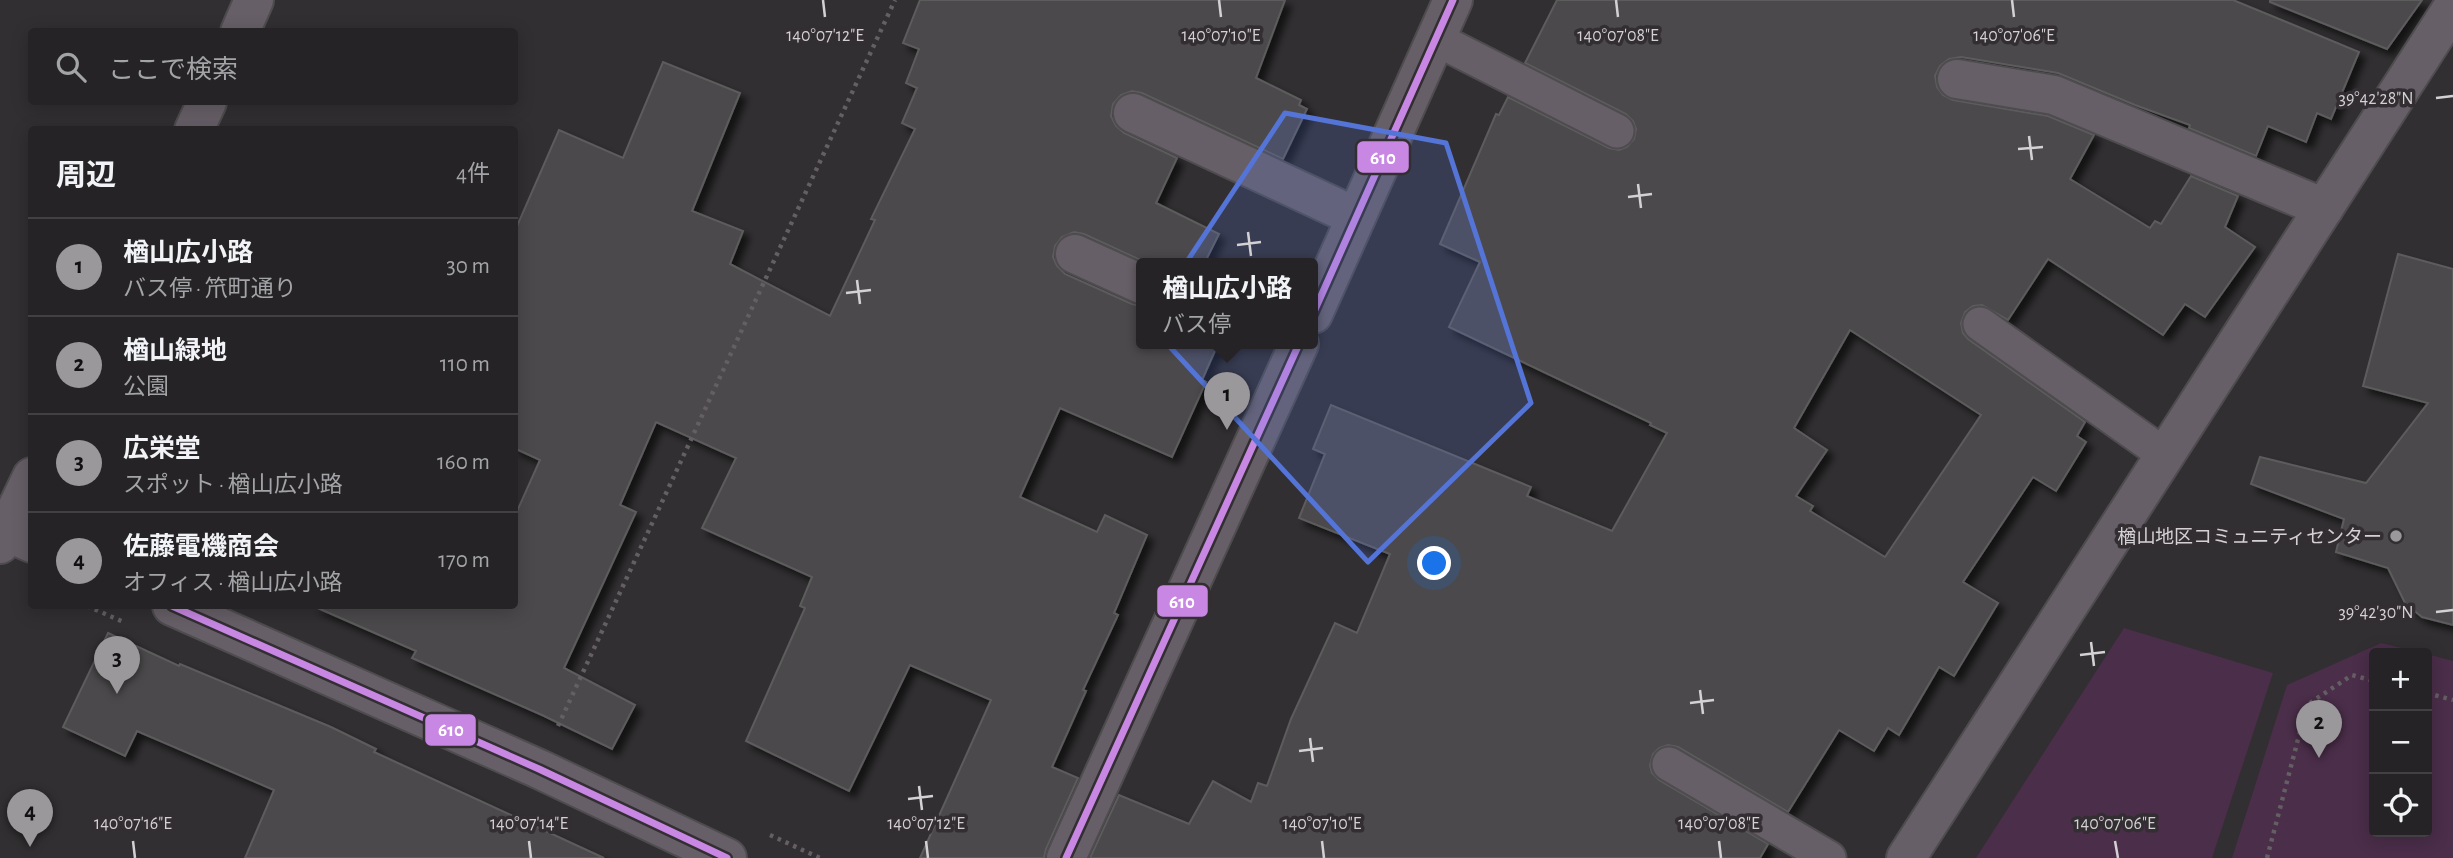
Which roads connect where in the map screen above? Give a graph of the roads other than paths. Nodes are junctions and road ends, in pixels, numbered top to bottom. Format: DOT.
graph roads {
  1 [pos="254,0"];
  2 [pos="1453,0"];
  3 [pos="2453,7"];
  4 [pos="242,28"];
  5 [pos="1436,39"];
  6 [pos="1957,79"];
  7 [pos="206,105"];
  8 [pos="1133,113"];
  9 [pos="196,126"];
  10 [pos="1618,131"];
  11 [pos="2324,208"];
  12 [pos="1356,217"];
  13 [pos="1075,254"];
  14 [pos="1136,282"];
  15 [pos="1318,303"];
  16 [pos="1980,324"];
  17 [pos="1288,349"];
  18 [pos="2165,455"];
  19 [pos="28,487"];
  20 [pos="9,537"];
  21 [pos="179,609"];
  22 [pos="1669,764"];
  23 [pos="727,858"];
  24 [pos="1066,858"];
  25 [pos="1829,858"];
  26 [pos="1906,858"];
  1 -- 4 [label="street"];
  2 -- 5 [label="street"];
  3 -- 11 [label="street"];
  5 -- 10 [label="lane"];
  5 -- 12 [label="street"];
  6 -- 11 [label="street"];
  7 -- 9 [label="street"];
  8 -- 12 [label="street"];
  11 -- 18 [label="street"];
  12 -- 15 [label="street"];
  13 -- 14 [label="street"];
  16 -- 18 [label="lane"];
  17 -- 24 [label="street"];
  18 -- 26 [label="street"];
  19 -- 20 [label="street"];
  21 -- 23 [label="street"];
  22 -- 25 [label="lane"];
}
